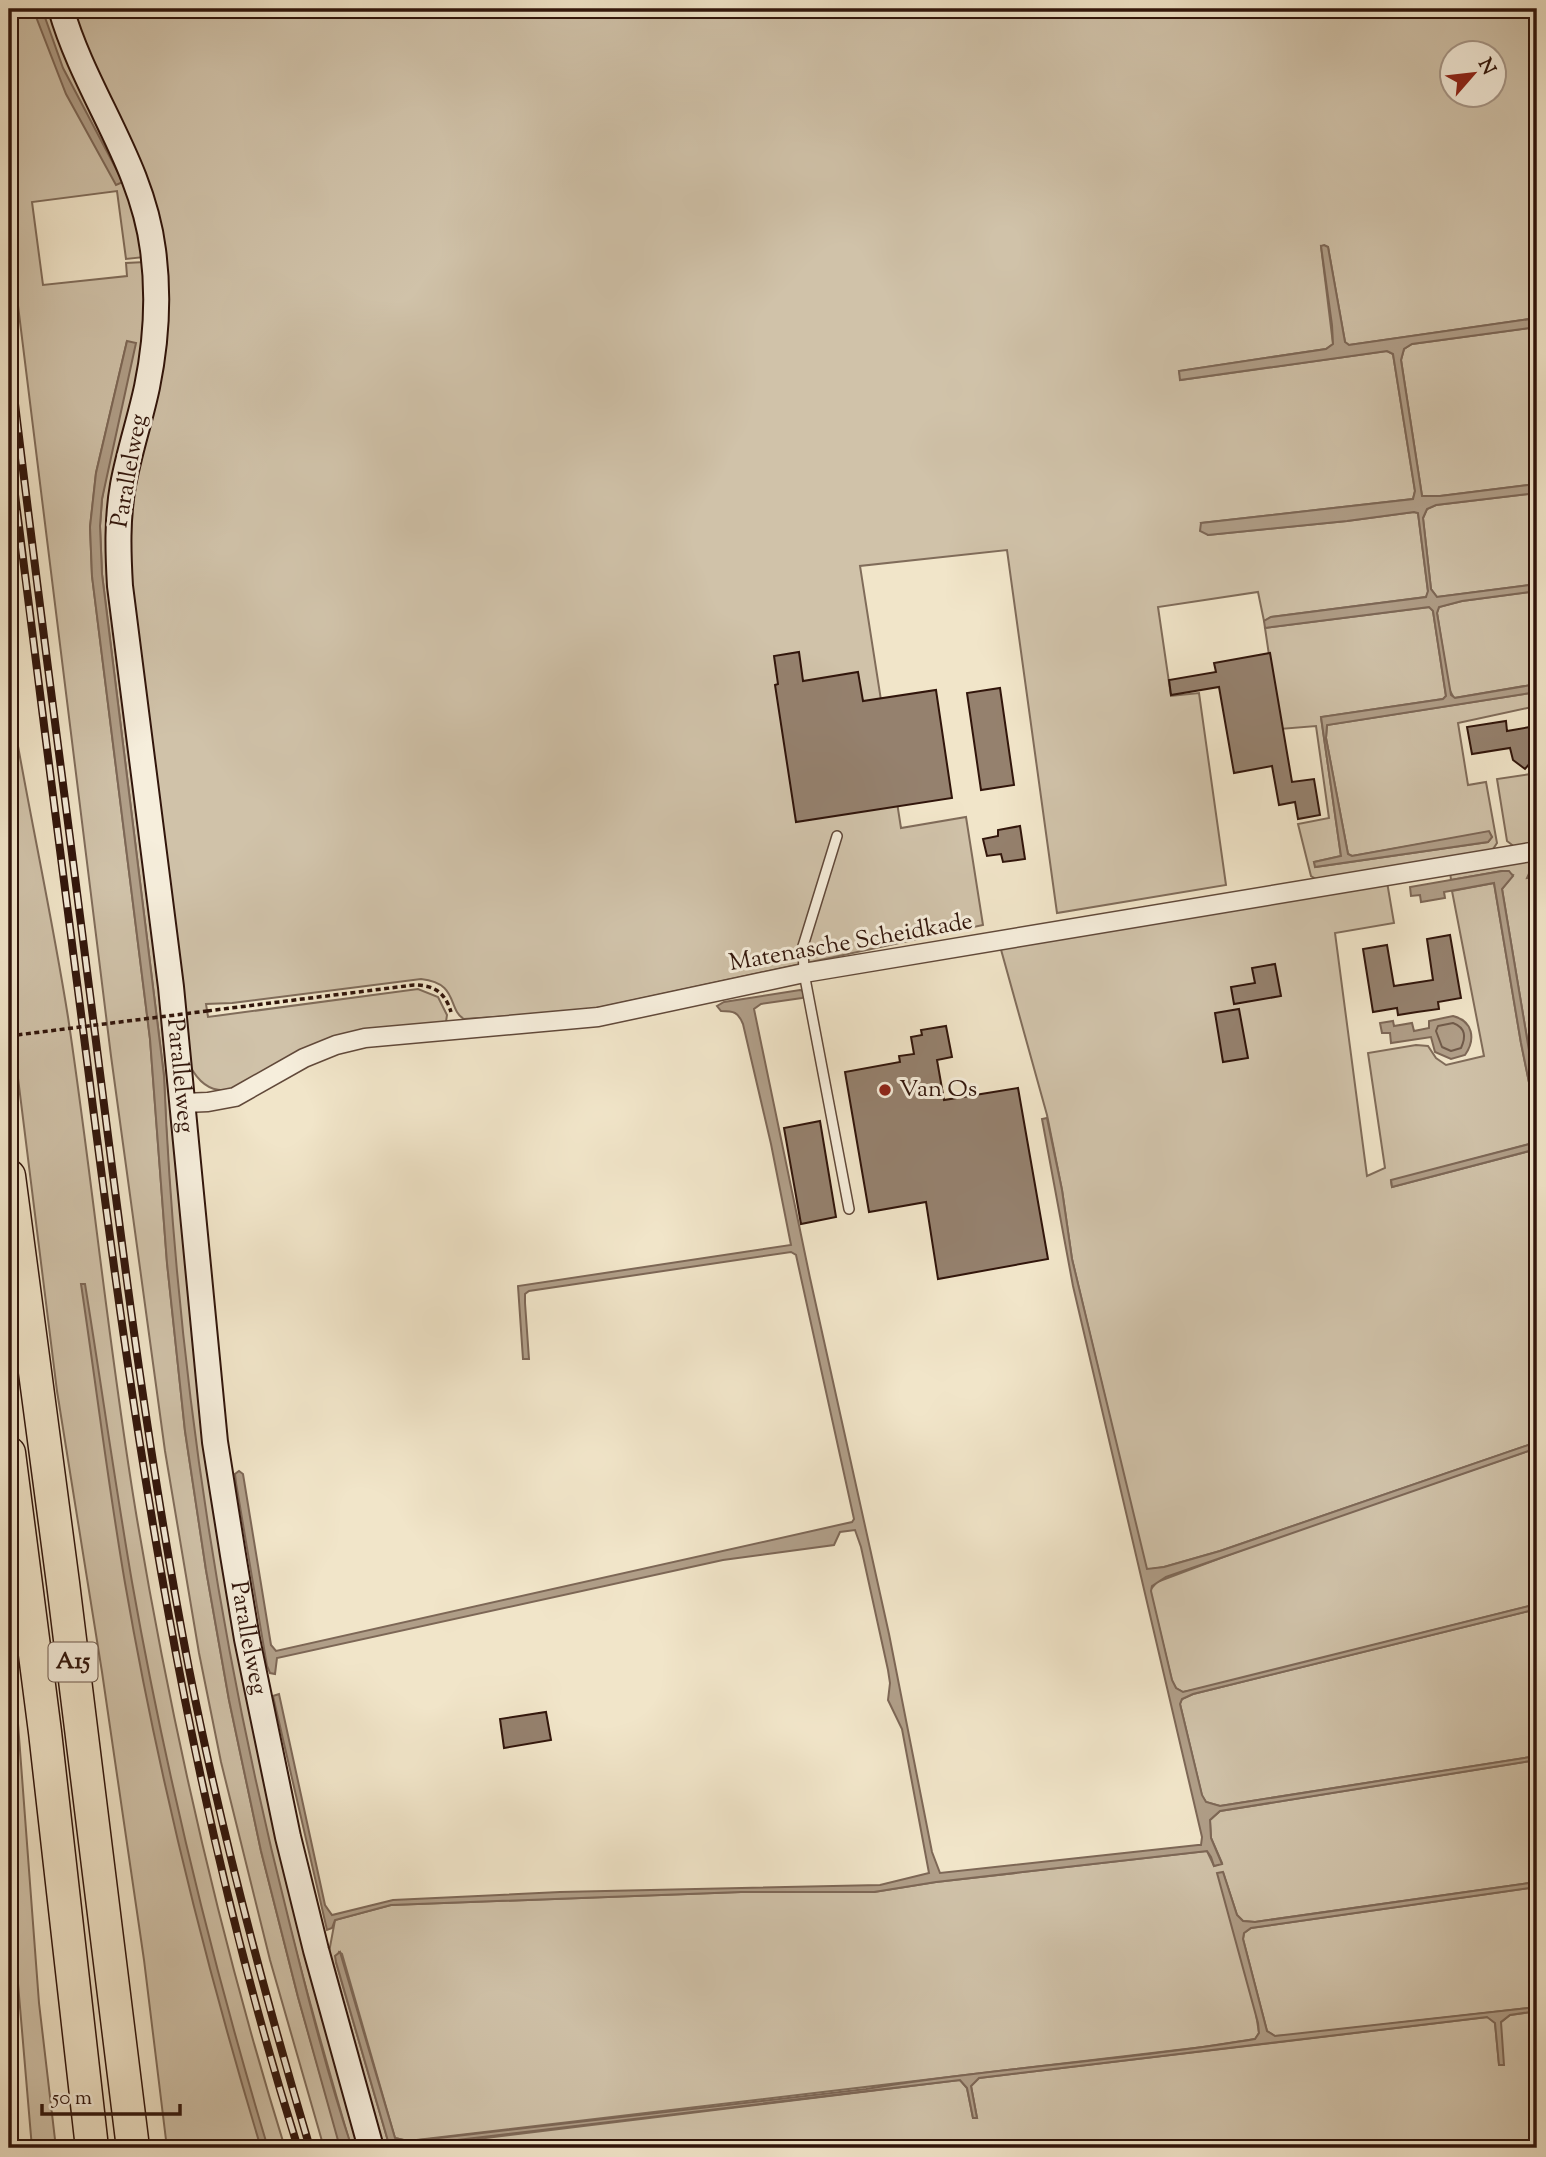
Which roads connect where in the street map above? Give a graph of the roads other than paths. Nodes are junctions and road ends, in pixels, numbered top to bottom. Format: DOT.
graph roads {
  1 [pos="61,9"];
  2 [pos="837,836"];
  3 [pos="1537,851"];
  4 [pos="804,973"];
  5 [pos="183,1103"];
  6 [pos="9,1176"];
  7 [pos="849,1209"];
  8 [pos="9,1453"];
  9 [pos="92,2148"];
  10 [pos="133,2148"];
  11 [pos="372,2148"];
  1 -- 5 [label="street, Parallelweg"];
  2 -- 4 [label="lane"];
  3 -- 4 [label="street, Matenasche Scheidkade"];
  4 -- 5 [label="street, Matenasche Scheidkade"];
  4 -- 7 [label="lane"];
  5 -- 11 [label="street, Parallelweg"];
  6 -- 10 [label="highway, A15"];
  8 -- 9 [label="highway, A15"];
}
